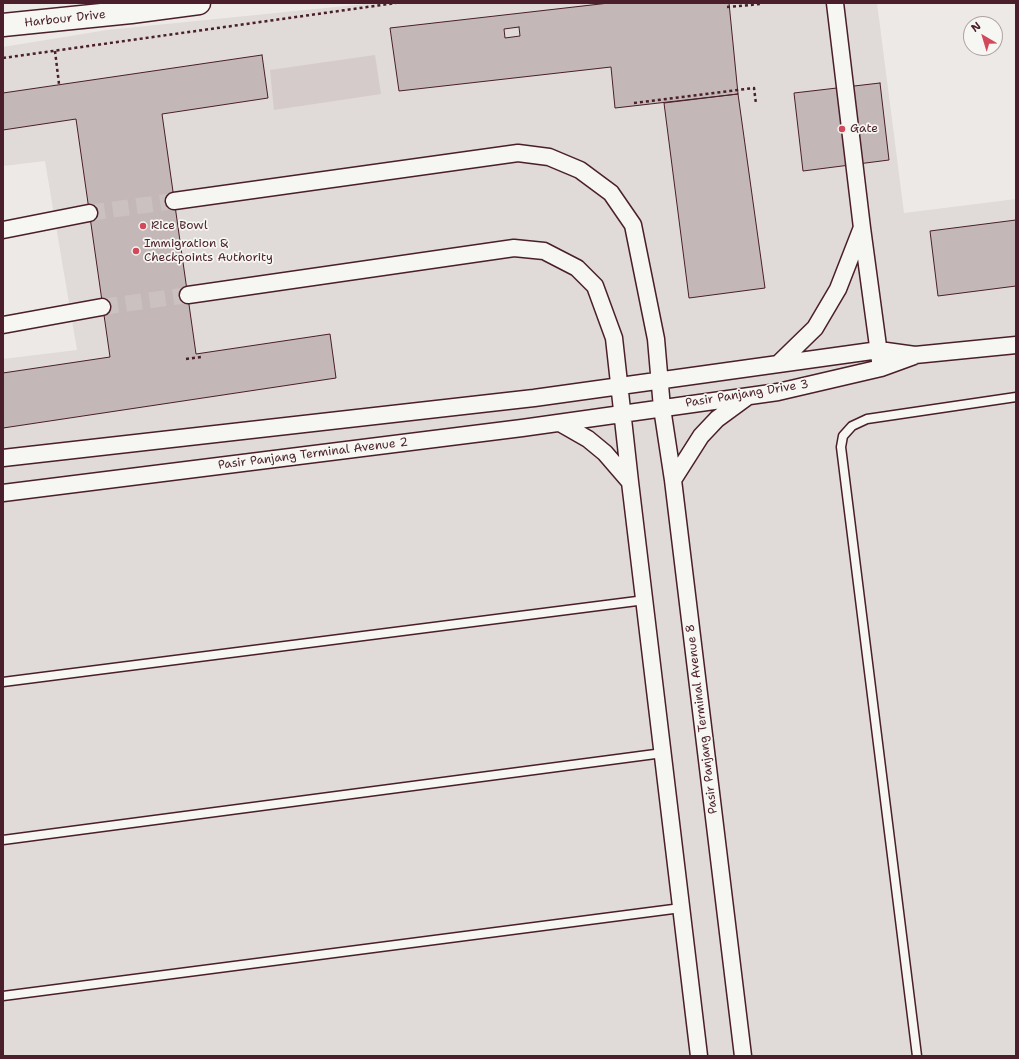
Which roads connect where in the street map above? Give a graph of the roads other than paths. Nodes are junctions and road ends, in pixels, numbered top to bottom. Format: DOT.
graph roads {
  1 [pos="199,3"];
  2 [pos="835,3"];
  3 [pos="3,25"];
  4 [pos="174,201"];
  5 [pos="89,213"];
  6 [pos="862,228"];
  7 [pos="3,230"];
  8 [pos="188,295"];
  9 [pos="102,307"];
  10 [pos="3,325"];
  11 [pos="1016,345"];
  12 [pos="879,350"];
  13 [pos="916,355"];
  14 [pos="778,364"];
  15 [pos="881,368"];
  16 [pos="659,382"];
  17 [pos="619,387"];
  18 [pos="748,396"];
  19 [pos="1016,397"];
  20 [pos="662,408"];
  21 [pos="622,414"];
  22 [pos="560,423"];
  23 [pos="3,458"];
  24 [pos="673,480"];
  25 [pos="630,482"];
  26 [pos="3,493"];
  27 [pos="645,600"];
  28 [pos="3,682"];
  29 [pos="663,753"];
  30 [pos="3,840"];
  31 [pos="681,908"];
  32 [pos="3,996"];
  33 [pos="699,1056"];
  34 [pos="743,1056"];
  35 [pos="918,1056"];
  1 -- 3 [label="street, Harbour Drive"];
  2 -- 6 [label="street"];
  4 -- 16 [label="street, Pasir Panjang Terminal Avenue 8"];
  5 -- 7 [label="street"];
  6 -- 12 [label="street"];
  6 -- 14 [label="street"];
  8 -- 17 [label="street"];
  9 -- 10 [label="street"];
  11 -- 13 [label="street, Pasir Panjang Drive 3"];
  12 -- 13 [label="street, Pasir Panjang Drive 3"];
  12 -- 14 [label="street, Pasir Panjang Drive 3"];
  12 -- 15 [label="street"];
  13 -- 15 [label="street, Pasir Panjang Drive 3"];
  14 -- 16 [label="street, Pasir Panjang Drive 3"];
  15 -- 18 [label="street, Pasir Panjang Drive 3"];
  16 -- 17 [label="street, Pasir Panjang Drive 3"];
  16 -- 20 [label="street, Pasir Panjang Terminal Avenue 8"];
  17 -- 21 [label="street"];
  17 -- 23 [label="street"];
  18 -- 20 [label="street, Pasir Panjang Drive 3"];
  18 -- 24 [label="street"];
  19 -- 35 [label="lane"];
  20 -- 21 [label="street, Pasir Panjang Drive 3"];
  20 -- 24 [label="street, Pasir Panjang Terminal Avenue 8"];
  21 -- 22 [label="street, Pasir Panjang Terminal Avenue 2"];
  21 -- 25 [label="street"];
  22 -- 25 [label="street"];
  22 -- 26 [label="street, Pasir Panjang Terminal Avenue 2"];
  24 -- 34 [label="street, Pasir Panjang Terminal Avenue 8"];
  25 -- 27 [label="street"];
  27 -- 28 [label="lane"];
  27 -- 29 [label="street"];
  29 -- 30 [label="lane"];
  29 -- 31 [label="street"];
  31 -- 32 [label="lane"];
  31 -- 33 [label="street"];
}
